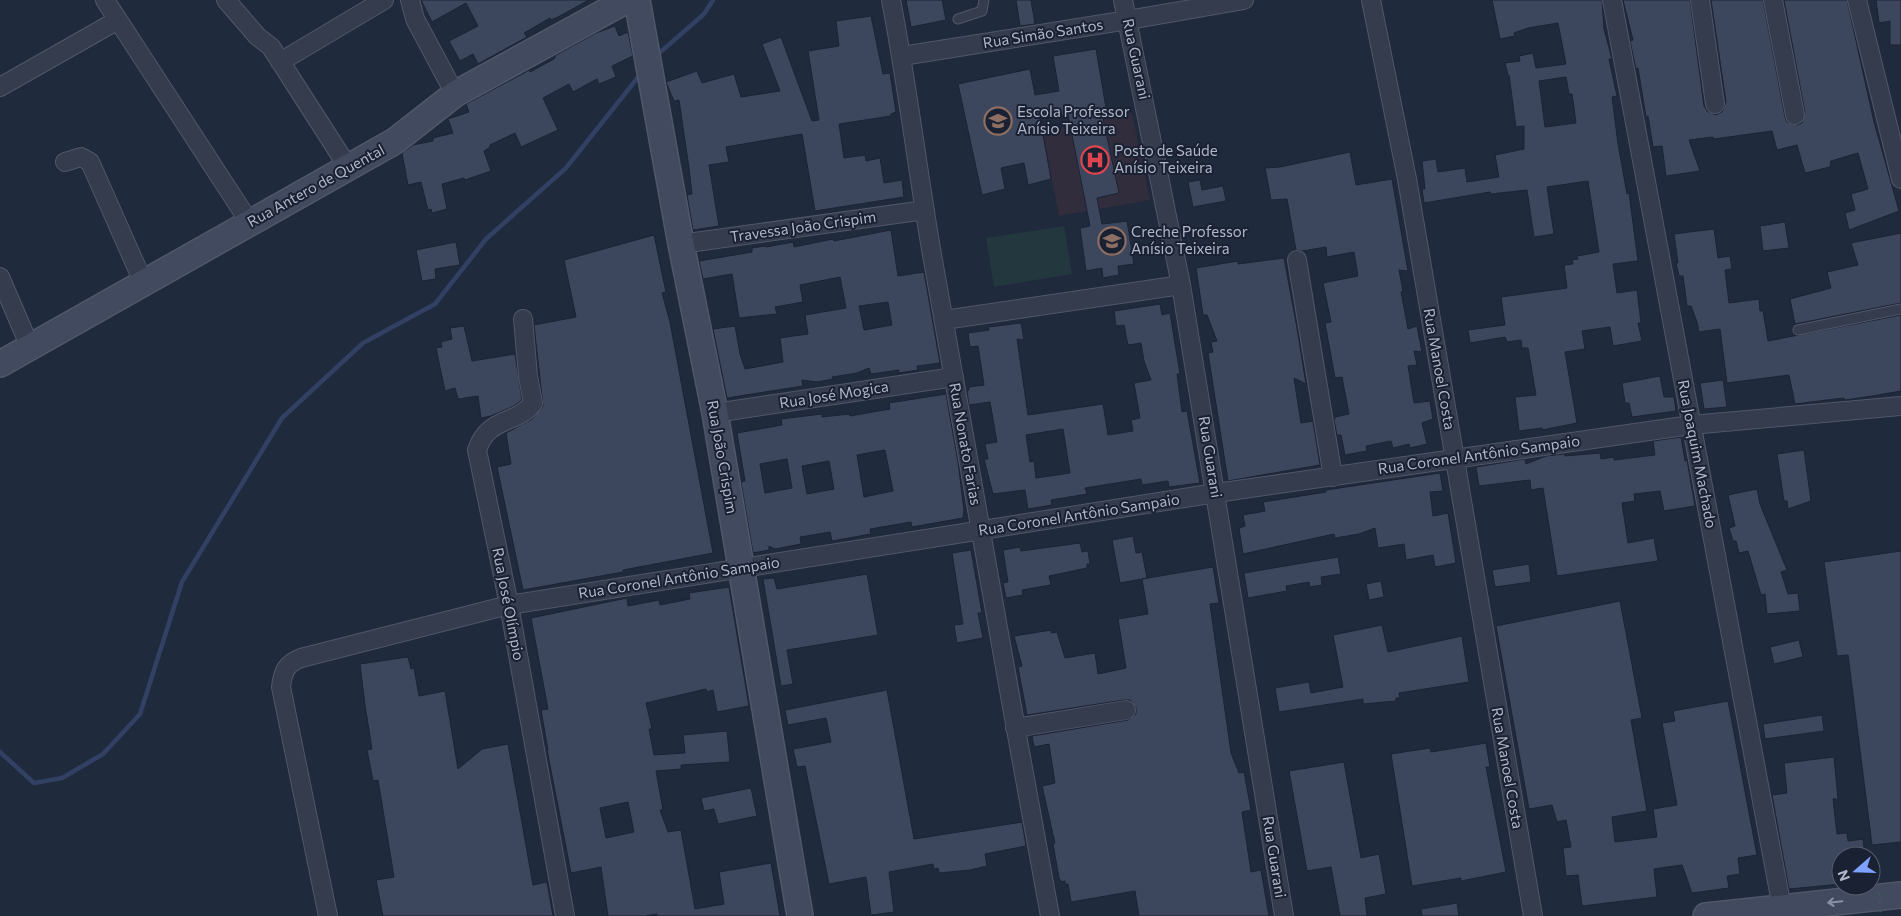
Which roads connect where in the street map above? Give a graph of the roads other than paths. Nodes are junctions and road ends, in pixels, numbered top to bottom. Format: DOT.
graph roads {
  1 [pos="104,0"];
  2 [pos="226,0"];
  3 [pos="384,0"];
  4 [pos="410,0"];
  5 [pos="627,0"];
  6 [pos="637,0"];
  7 [pos="891,0"];
  8 [pos="984,0"];
  9 [pos="1124,0"];
  10 [pos="1244,0"];
  11 [pos="1371,0"];
  12 [pos="1612,0"];
  13 [pos="1700,0"];
  14 [pos="1773,0"];
  15 [pos="1857,0"];
  16 [pos="958,19"];
  17 [pos="118,20"];
  18 [pos="1128,20"];
  19 [pos="902,56"];
  20 [pos="280,62"];
  21 [pos="0,87"];
  22 [pos="456,94"];
  23 [pos="1715,104"];
  24 [pos="1795,115"];
  25 [pos="65,162"];
  26 [pos="348,167"];
  27 [pos="1901,179"];
  28 [pos="925,210"];
  29 [pos="250,223"];
  30 [pos="681,244"];
  31 [pos="1297,260"];
  32 [pos="0,277"];
  33 [pos="144,284"];
  34 [pos="1181,285"];
  35 [pos="1901,309"];
  36 [pos="523,319"];
  37 [pos="944,320"];
  38 [pos="1798,330"];
  39 [pos="30,347"];
  40 [pos="0,364"];
  41 [pos="954,377"];
  42 [pos="1901,406"];
  43 [pos="715,413"];
  44 [pos="1691,425"];
  45 [pos="1454,458"];
  46 [pos="1333,477"];
  47 [pos="1216,493"];
  48 [pos="980,531"];
  49 [pos="742,568"];
  50 [pos="509,605"];
  51 [pos="1126,710"];
  52 [pos="1015,728"];
  53 [pos="1890,893"];
  54 [pos="1782,908"];
  55 [pos="328,916"];
  56 [pos="565,916"];
  57 [pos="800,916"];
  58 [pos="1050,916"];
  59 [pos="1284,916"];
  60 [pos="1533,916"];
  61 [pos="1706,916"];
  1 -- 17 [label="street"];
  2 -- 20 [label="street"];
  3 -- 20 [label="street"];
  4 -- 22 [label="street"];
  5 -- 22 [label="street, Rua Antero de Quental"];
  6 -- 30 [label="street, Rua João Crispim"];
  7 -- 19 [label="street, Rua Nonato Farias"];
  8 -- 16 [label="lane"];
  9 -- 18 [label="street, Rua Guarani"];
  10 -- 18 [label="street, Rua Simão Santos"];
  11 -- 45 [label="street, Rua Manoel Costa"];
  12 -- 44 [label="street, Rua Joaquim Machado"];
  13 -- 23 [label="street"];
  14 -- 24 [label="street"];
  15 -- 27 [label="street"];
  17 -- 21 [label="street"];
  17 -- 29 [label="street"];
  18 -- 19 [label="street, Rua Simão Santos"];
  18 -- 34 [label="street, Rua Guarani"];
  19 -- 28 [label="street, Rua Nonato Farias"];
  20 -- 26 [label="street"];
  22 -- 26 [label="street, Rua Antero de Quental"];
  25 -- 33 [label="street"];
  26 -- 29 [label="street, Rua Antero de Quental"];
  28 -- 30 [label="street, Travessa João Crispim"];
  28 -- 37 [label="street, Rua Nonato Farias"];
  29 -- 33 [label="street, Rua Antero de Quental"];
  30 -- 43 [label="street, Rua João Crispim"];
  31 -- 46 [label="street"];
  32 -- 39 [label="street"];
  33 -- 39 [label="street, Rua Antero de Quental"];
  34 -- 37 [label="street"];
  34 -- 47 [label="street, Rua Guarani"];
  35 -- 38 [label="lane"];
  36 -- 50 [label="street, Rua José Olímpio"];
  37 -- 41 [label="street, Rua Nonato Farias"];
  39 -- 40 [label="street, Rua Antero de Quental"];
  41 -- 43 [label="street, Rua José Mogica"];
  41 -- 48 [label="street, Rua Nonato Farias"];
  42 -- 44 [label="street, Rua Coronel Antônio Sampaio"];
  43 -- 49 [label="street, Rua João Crispim"];
  44 -- 45 [label="street, Rua Coronel Antônio Sampaio"];
  44 -- 54 [label="street, Rua Joaquim Machado"];
  45 -- 46 [label="street, Rua Coronel Antônio Sampaio"];
  45 -- 60 [label="street, Rua Manoel Costa"];
  46 -- 47 [label="street, Rua Coronel Antônio Sampaio"];
  47 -- 48 [label="street, Rua Coronel Antônio Sampaio"];
  47 -- 59 [label="street, Rua Guarani"];
  48 -- 49 [label="street, Rua Coronel Antônio Sampaio"];
  48 -- 52 [label="street, Rua Nonato Farias"];
  49 -- 50 [label="street, Rua Coronel Antônio Sampaio"];
  49 -- 57 [label="street, Rua João Crispim"];
  50 -- 55 [label="street, Rua Coronel Antônio Sampaio"];
  50 -- 56 [label="street, Rua José Olímpio"];
  51 -- 52 [label="street"];
  52 -- 58 [label="street, Rua Nonato Farias"];
  53 -- 54 [label="street, one-way"];
  54 -- 61 [label="street"];
}
